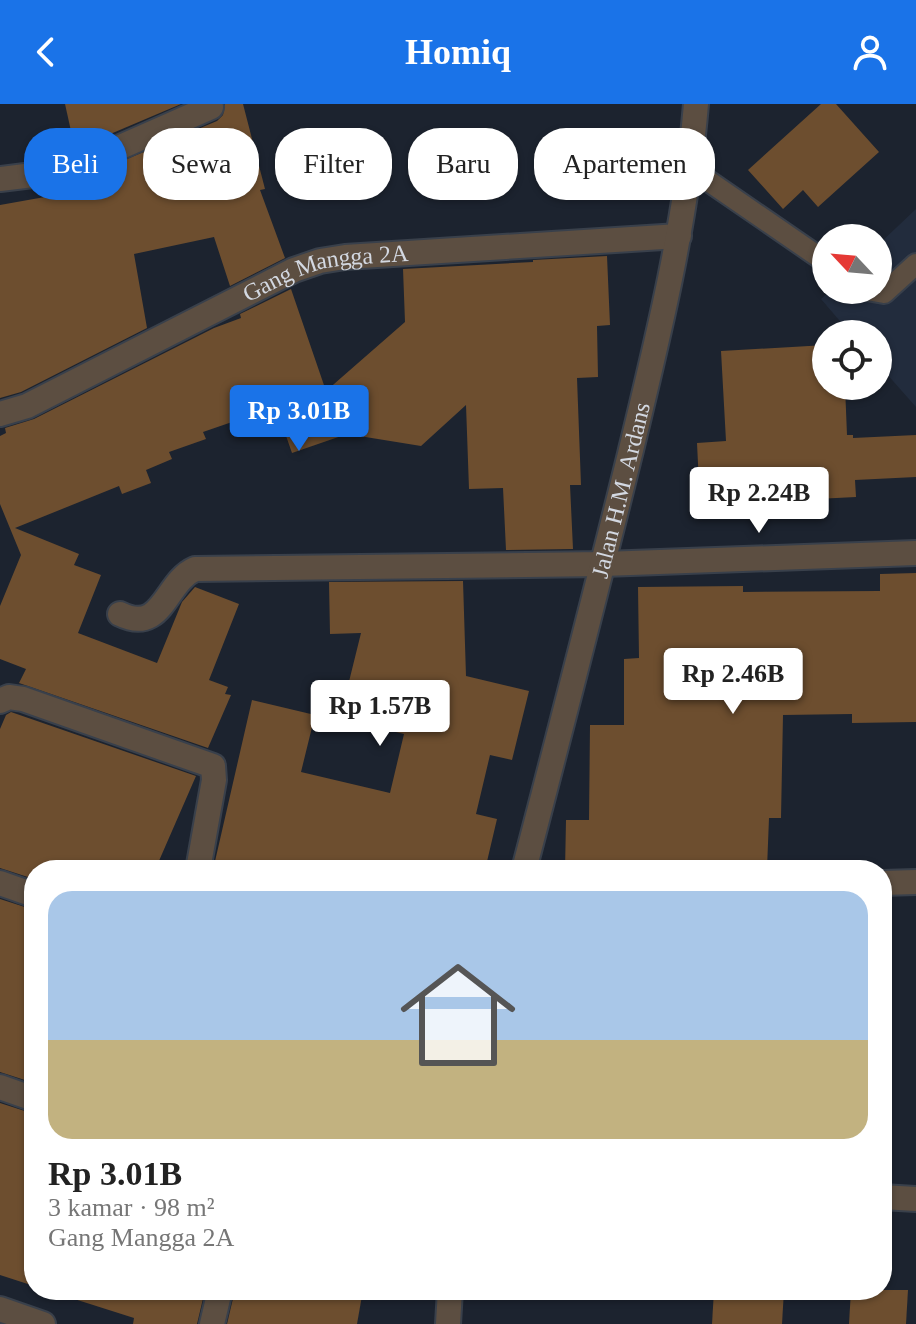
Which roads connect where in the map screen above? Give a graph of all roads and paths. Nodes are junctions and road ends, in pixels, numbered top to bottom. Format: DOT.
graph roads {
  1 [pos="696,104"];
  2 [pos="211,107"];
  3 [pos="694,128"];
  4 [pos="0,179"];
  5 [pos="715,186"];
  6 [pos="685,200"];
  7 [pos="679,236"];
  8 [pos="812,252"];
  9 [pos="916,264"];
  10 [pos="892,286"];
  11 [pos="0,414"];
  12 [pos="916,553"];
  13 [pos="603,564"];
  14 [pos="120,614"];
  15 [pos="0,701"];
  16 [pos="200,860"];
  17 [pos="527,860"];
  18 [pos="916,882"];
  19 [pos="0,883"];
  20 [pos="892,883"];
  21 [pos="24,891"];
  22 [pos="0,1087"];
  23 [pos="24,1095"];
  24 [pos="892,1198"];
  25 [pos="916,1199"];
  26 [pos="218,1300"];
  27 [pos="449,1300"];
  28 [pos="0,1309"];
  29 [pos="43,1324"];
  30 [pos="212,1324"];
  31 [pos="448,1324"];
  1 -- 3 [label="street, Jalan H.M. Ardans"];
  2 -- 4 [label="street"];
  5 -- 8 [label="lane"];
  6 -- 7 [label="street, Jalan H.M. Ardans"];
  7 -- 11 [label="street, Gang Mangga 2A"];
  7 -- 13 [label="street, Jalan H.M. Ardans"];
  9 -- 10 [label="lane"];
  12 -- 13 [label="street"];
  13 -- 14 [label="street"];
  13 -- 17 [label="street, Jalan H.M. Ardans"];
  15 -- 16 [label="street"];
  18 -- 20 [label="street"];
  19 -- 21 [label="street"];
  22 -- 23 [label="street"];
  24 -- 25 [label="street"];
  26 -- 30 [label="street"];
  27 -- 31 [label="street"];
  28 -- 29 [label="street"];
}
